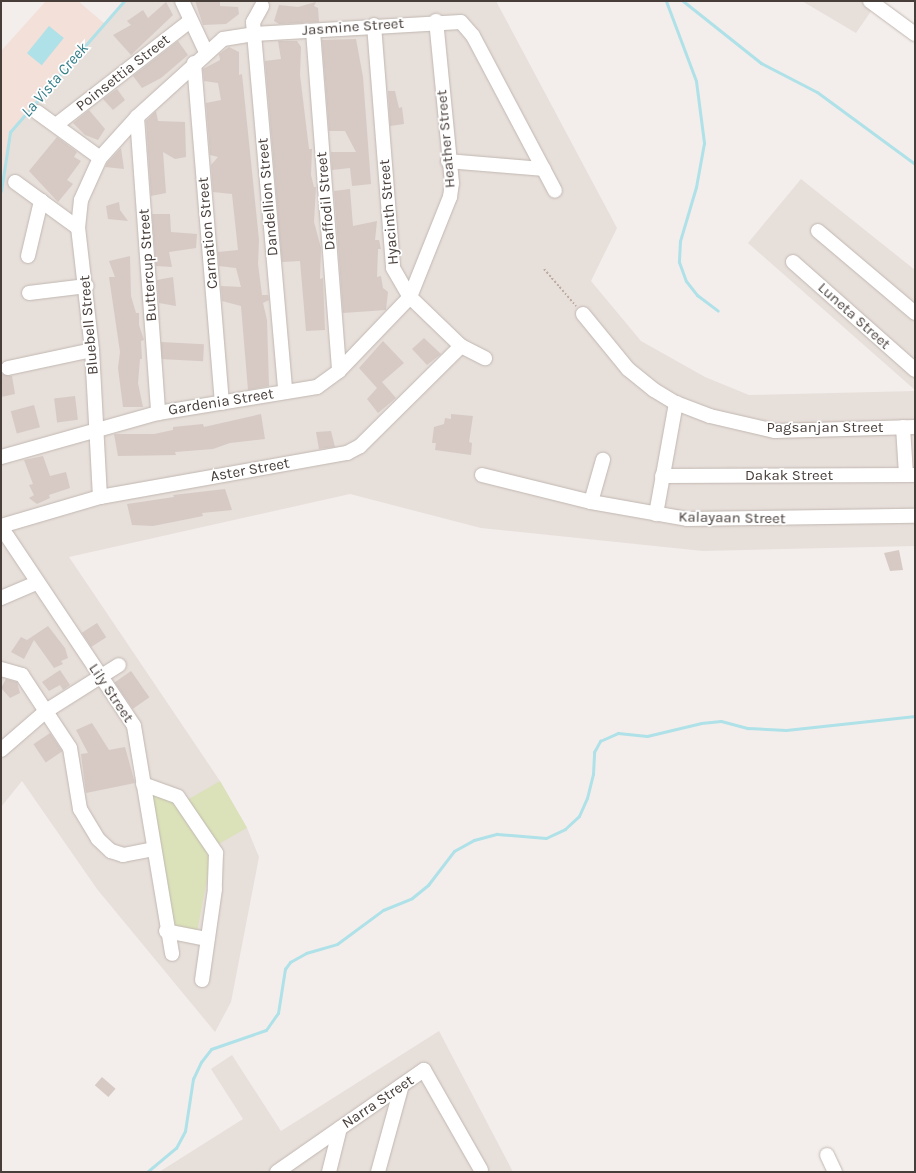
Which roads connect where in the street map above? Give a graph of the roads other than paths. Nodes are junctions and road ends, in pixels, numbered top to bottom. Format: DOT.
graph roads {
  1 [pos="182,1"];
  2 [pos="870,1"];
  3 [pos="262,6"];
  4 [pos="190,21"];
  5 [pos="436,21"];
  6 [pos="374,25"];
  7 [pos="313,31"];
  8 [pos="254,34"];
  9 [pos="915,34"];
  10 [pos="206,52"];
  11 [pos="194,63"];
  12 [pos="37,112"];
  13 [pos="137,117"];
  14 [pos="56,125"];
  15 [pos="100,158"];
  16 [pos="448,161"];
  17 [pos="544,169"];
  18 [pos="15,182"];
  19 [pos="555,191"];
  20 [pos="41,201"];
  21 [pos="78,228"];
  22 [pos="818,231"];
  23 [pos="28,256"];
  24 [pos="793,262"];
  25 [pos="87,286"];
  26 [pos="29,293"];
  27 [pos="410,297"];
  28 [pos="915,312"];
  29 [pos="583,314"];
  30 [pos="461,346"];
  31 [pos="92,350"];
  32 [pos="485,358"];
  33 [pos="8,368"];
  34 [pos="915,370"];
  35 [pos="339,371"];
  36 [pos="285,391"];
  37 [pos="222,403"];
  38 [pos="676,403"];
  39 [pos="158,412"];
  40 [pos="909,427"];
  41 [pos="95,430"];
  42 [pos="1,457"];
  43 [pos="603,460"];
  44 [pos="482,475"];
  45 [pos="910,475"];
  46 [pos="662,476"];
  47 [pos="100,496"];
  48 [pos="591,502"];
  49 [pos="656,514"];
  50 [pos="915,516"];
  51 [pos="1,526"];
  52 [pos="36,583"];
  53 [pos="1,598"];
  54 [pos="119,665"];
  55 [pos="1,669"];
  56 [pos="101,677"];
  57 [pos="46,711"];
  58 [pos="1,750"];
  59 [pos="143,784"];
  60 [pos="153,849"];
  61 [pos="166,931"];
  62 [pos="207,939"];
  63 [pos="172,954"];
  64 [pos="202,980"];
  65 [pos="402,1085"];
  66 [pos="340,1128"];
  67 [pos="827,1155"];
  68 [pos="281,1170"];
  69 [pos="481,1170"];
  70 [pos="329,1172"];
  71 [pos="378,1172"];
  72 [pos="834,1172"];
  1 -- 4 [label="street"];
  2 -- 9 [label="street"];
  3 -- 8 [label="street, Dandellion Street"];
  4 -- 10 [label="street"];
  4 -- 14 [label="street, Poinsettia Street"];
  5 -- 6 [label="street, Jasmine Street"];
  5 -- 16 [label="street, Heather Street"];
  5 -- 17 [label="street, Jasmine Street"];
  6 -- 7 [label="street, Jasmine Street"];
  6 -- 27 [label="street, Hyacinth Street"];
  7 -- 8 [label="street, Jasmine Street"];
  7 -- 35 [label="street, Daffodil Street"];
  8 -- 10 [label="street, Jasmine Street"];
  8 -- 36 [label="street, Dandellion Street"];
  10 -- 11 [label="street, Jasmine Street"];
  11 -- 13 [label="street, Jasmine Street"];
  11 -- 37 [label="street, Carnation Street"];
  12 -- 14 [label="street"];
  13 -- 15 [label="street, Jasmine Street"];
  13 -- 39 [label="street, Buttercup Street"];
  14 -- 15 [label="street"];
  15 -- 21 [label="street, Bluebell Street"];
  16 -- 17 [label="street"];
  16 -- 27 [label="street, Heather Street"];
  17 -- 19 [label="street, Jasmine Street"];
  18 -- 20 [label="street"];
  20 -- 21 [label="street"];
  20 -- 23 [label="street"];
  21 -- 25 [label="street, Bluebell Street"];
  22 -- 28 [label="street"];
  24 -- 34 [label="street, Luneta Street"];
  25 -- 26 [label="street"];
  25 -- 31 [label="street, Bluebell Street"];
  27 -- 30 [label="street, Hyacinth Street"];
  27 -- 35 [label="street, Gardenia Street"];
  29 -- 38 [label="street, Pagsanjan Street"];
  30 -- 32 [label="street, Hyacinth Street"];
  30 -- 47 [label="street, Aster Street"];
  31 -- 33 [label="street"];
  31 -- 41 [label="street, Bluebell Street"];
  35 -- 36 [label="street, Gardenia Street"];
  36 -- 37 [label="street, Gardenia Street"];
  37 -- 39 [label="street, Gardenia Street"];
  38 -- 40 [label="street, Pagsanjan Street"];
  38 -- 46 [label="street"];
  39 -- 41 [label="street, Gardenia Street"];
  40 -- 45 [label="street"];
  41 -- 42 [label="street, Gardenia Street"];
  41 -- 47 [label="street, Bluebell Street"];
  43 -- 48 [label="street"];
  44 -- 48 [label="street, Kalayaan Street"];
  45 -- 46 [label="street, Dakak Street"];
  46 -- 49 [label="street"];
  47 -- 51 [label="street, Aster Street"];
  48 -- 49 [label="street, Kalayaan Street"];
  49 -- 50 [label="street, Kalayaan Street"];
  51 -- 52 [label="street, Lily Street"];
  52 -- 53 [label="street"];
  52 -- 56 [label="street, Lily Street"];
  54 -- 56 [label="street"];
  55 -- 57 [label="street"];
  56 -- 57 [label="street"];
  56 -- 59 [label="street, Lily Street"];
  57 -- 58 [label="street"];
  57 -- 60 [label="street"];
  59 -- 60 [label="street, Lily Street"];
  59 -- 62 [label="street"];
  60 -- 61 [label="street, Lily Street"];
  61 -- 62 [label="street"];
  61 -- 63 [label="street, Lily Street"];
  62 -- 64 [label="street"];
  65 -- 66 [label="street, Narra Street"];
  65 -- 69 [label="street, Narra Street"];
  65 -- 71 [label="street"];
  66 -- 68 [label="street, Narra Street"];
  66 -- 70 [label="street"];
  67 -- 72 [label="street"];
}
